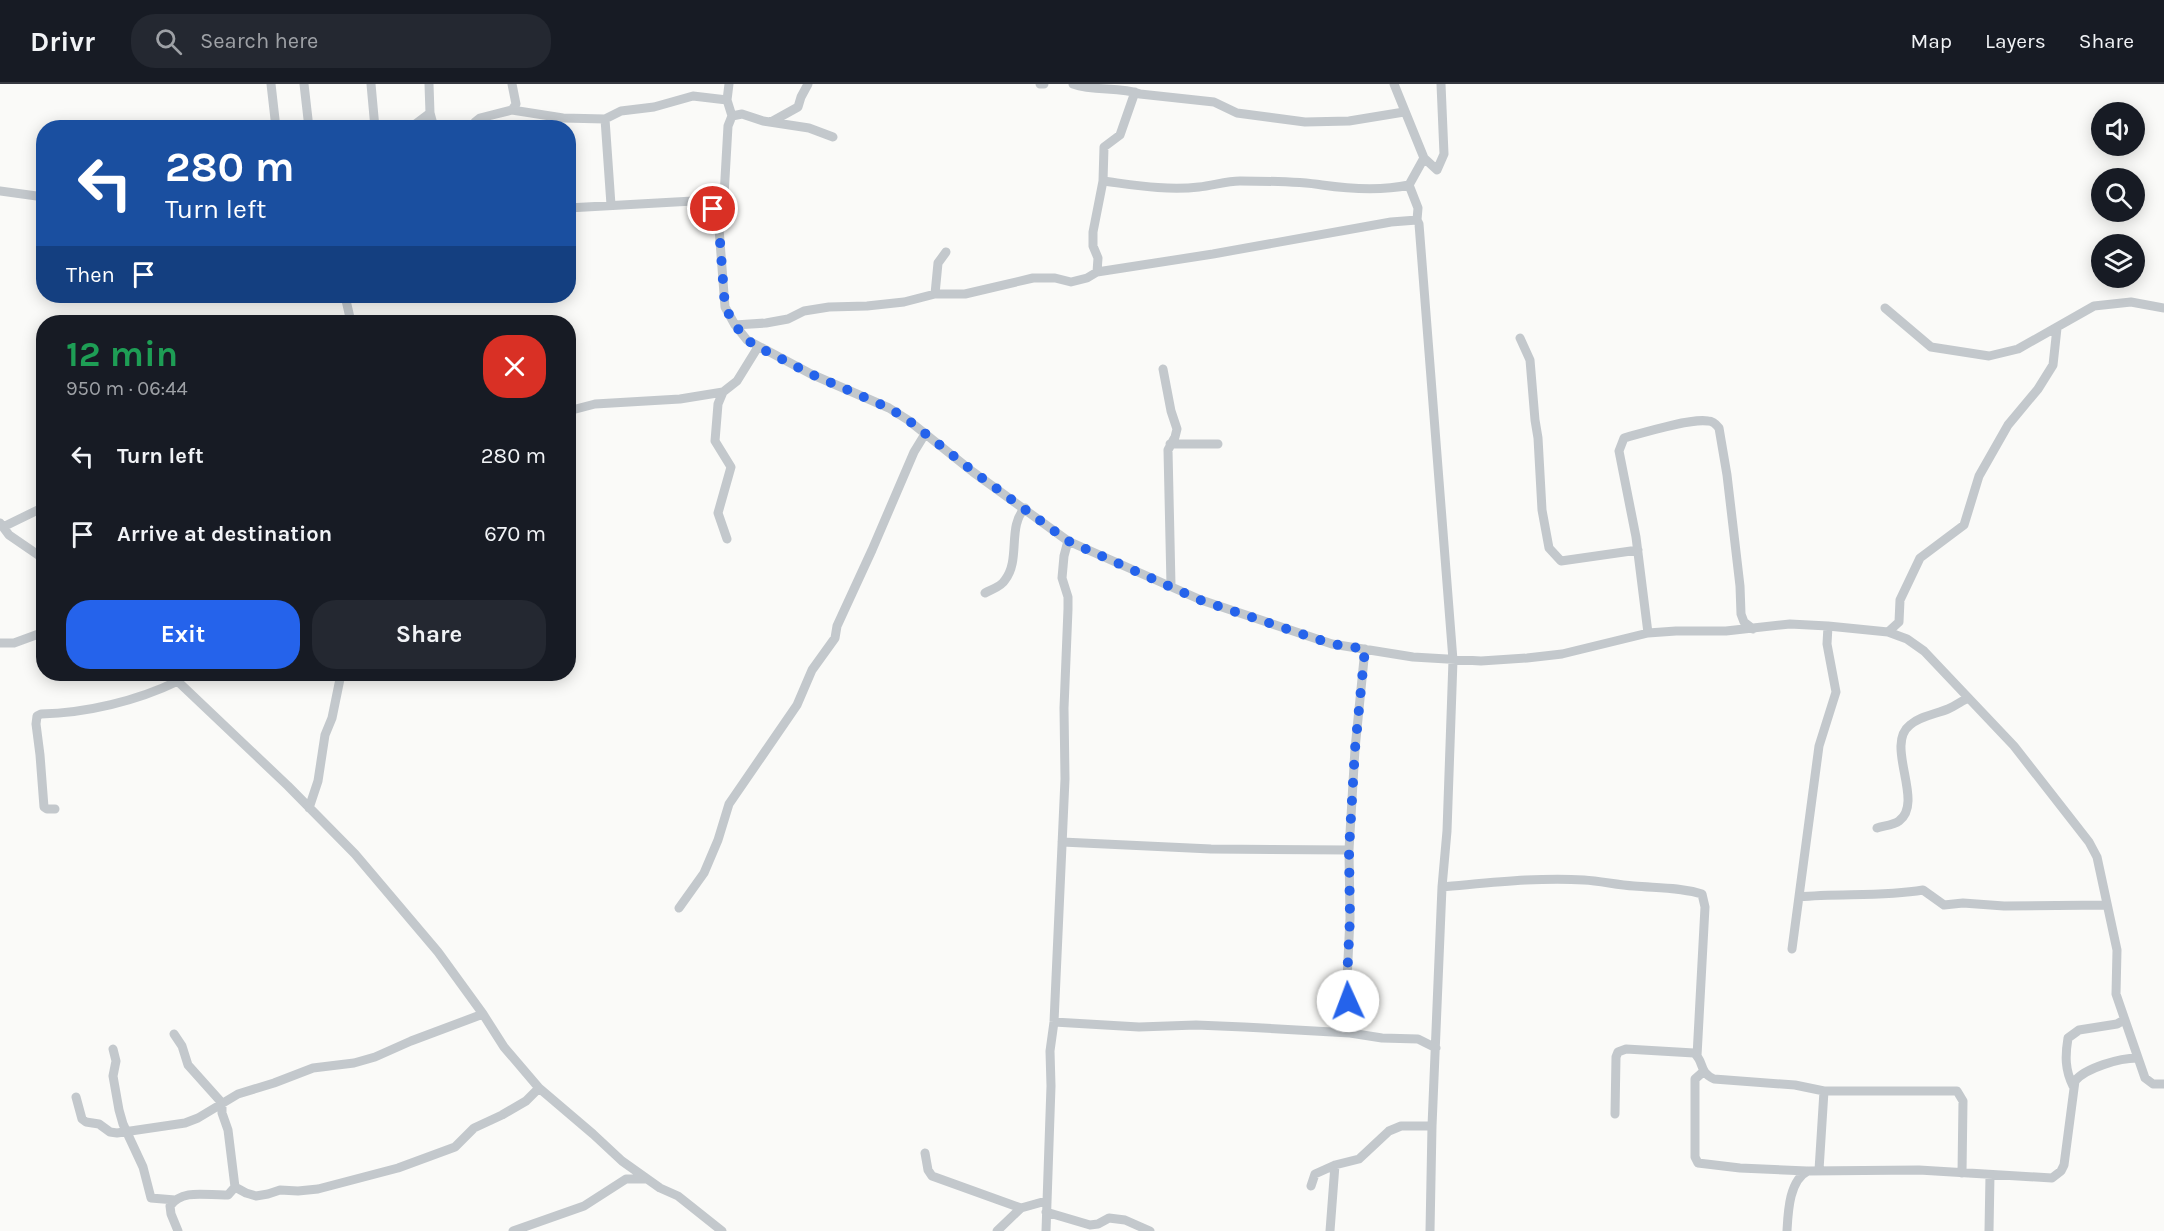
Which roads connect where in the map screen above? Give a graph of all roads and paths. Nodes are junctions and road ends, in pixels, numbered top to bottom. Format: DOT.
graph roads {
  1 [pos="271,84"];
  2 [pos="304,84"];
  3 [pos="371,84"];
  4 [pos="429,84"];
  5 [pos="512,84"];
  6 [pos="729,84"];
  7 [pos="808,84"];
  8 [pos="1073,84"];
  9 [pos="1394,84"];
  10 [pos="1441,84"];
  11 [pos="1135,92"];
  12 [pos="727,100"];
  13 [pos="512,111"];
  14 [pos="1404,112"];
  15 [pos="429,113"];
  16 [pos="732,116"];
  17 [pos="605,119"];
  18 [pos="275,120"];
  19 [pos="308,120"];
  20 [pos="374,120"];
  21 [pos="420,120"];
  22 [pos="431,120"];
  23 [pos="478,120"];
  24 [pos="771,122"];
  25 [pos="833,137"];
  26 [pos="1424,158"];
  27 [pos="1103,181"];
  28 [pos="1409,185"];
  29 [pos="0,191"];
  30 [pos="36,196"];
  31 [pos="611,205"];
  32 [pos="576,207"];
  33 [pos="713,209"];
  34 [pos="1417,220"];
  35 [pos="946,252"];
  36 [pos="1097,272"];
  37 [pos="934,294"];
  38 [pos="1885,308"];
  39 [pos="2164,308"];
  40 [pos="735,325"];
  41 [pos="2057,328"];
  42 [pos="1520,338"];
  43 [pos="758,347"];
  44 [pos="1163,369"];
  45 [pos="723,392"];
  46 [pos="576,409"];
  47 [pos="926,434"];
  48 [pos="1170,444"];
  49 [pos="1218,444"];
  50 [pos="1025,508"];
  51 [pos="36,510"];
  52 [pos="1,525"];
  53 [pos="728,538"];
  54 [pos="1068,541"];
  55 [pos="1638,550"];
  56 [pos="36,554"];
  57 [pos="1171,585"];
  58 [pos="985,593"];
  59 [pos="1828,626"];
  60 [pos="1753,628"];
  61 [pos="1888,632"];
  62 [pos="1648,633"];
  63 [pos="36,635"];
  64 [pos="0,643"];
  65 [pos="1365,649"];
  66 [pos="1453,660"];
  67 [pos="178,681"];
  68 [pos="340,681"];
  69 [pos="1968,698"];
  70 [pos="309,808"];
  71 [pos="55,809"];
  72 [pos="1877,828"];
  73 [pos="1062,842"];
  74 [pos="1349,850"];
  75 [pos="1442,887"];
  76 [pos="1799,897"];
  77 [pos="2107,905"];
  78 [pos="679,908"];
  79 [pos="1792,949"];
  80 [pos="483,1014"];
  81 [pos="2124,1020"];
  82 [pos="1054,1022"];
  83 [pos="174,1034"];
  84 [pos="1350,1034"];
  85 [pos="1436,1048"];
  86 [pos="113,1049"];
  87 [pos="1697,1056"];
  88 [pos="2136,1058"];
  89 [pos="1703,1072"];
  90 [pos="2164,1084"];
  91 [pos="2073,1086"];
  92 [pos="539,1088"];
  93 [pos="1824,1091"];
  94 [pos="76,1097"];
  95 [pos="222,1103"];
  96 [pos="1615,1114"];
  97 [pos="1432,1126"];
  98 [pos="126,1132"];
  99 [pos="925,1153"];
  100 [pos="1335,1165"];
  101 [pos="1819,1170"];
  102 [pos="1808,1171"];
  103 [pos="1962,1173"];
  104 [pos="1990,1175"];
  105 [pos="647,1179"];
  106 [pos="1311,1186"];
  107 [pos="235,1187"];
  108 [pos="175,1200"];
  109 [pos="1046,1201"];
  110 [pos="1022,1208"];
  111 [pos="1046,1212"];
  112 [pos="178,1231"];
  113 [pos="513,1231"];
  114 [pos="722,1231"];
  115 [pos="997,1231"];
  116 [pos="1046,1231"];
  117 [pos="1150,1231"];
  118 [pos="1330,1231"];
  119 [pos="1430,1231"];
  120 [pos="1787,1231"];
  121 [pos="1989,1231"];
  1 -- 18 [label="street"];
  2 -- 19 [label="street"];
  3 -- 20 [label="street"];
  4 -- 15 [label="street"];
  5 -- 13 [label="street"];
  6 -- 12 [label="street"];
  7 -- 24 [label="street"];
  8 -- 11 [label="street"];
  9 -- 14 [label="street"];
  10 -- 26 [label="street"];
  11 -- 14 [label="street"];
  11 -- 27 [label="street"];
  12 -- 16 [label="street"];
  12 -- 17 [label="street"];
  13 -- 17 [label="street"];
  13 -- 23 [label="street"];
  14 -- 26 [label="street"];
  15 -- 21 [label="street"];
  15 -- 22 [label="street"];
  16 -- 24 [label="street"];
  16 -- 33 [label="street"];
  17 -- 31 [label="street"];
  24 -- 25 [label="street"];
  26 -- 28 [label="street"];
  27 -- 28 [label="street"];
  27 -- 36 [label="street"];
  28 -- 34 [label="street"];
  29 -- 30 [label="street"];
  31 -- 32 [label="street"];
  31 -- 33 [label="street"];
  33 -- 40 [label="street"];
  34 -- 36 [label="street"];
  34 -- 66 [label="street"];
  35 -- 37 [label="street"];
  36 -- 37 [label="street"];
  37 -- 40 [label="street"];
  38 -- 41 [label="street"];
  39 -- 41 [label="street"];
  40 -- 43 [label="street"];
  41 -- 61 [label="street"];
  42 -- 55 [label="street"];
  43 -- 45 [label="street"];
  43 -- 47 [label="street"];
  44 -- 48 [label="street"];
  45 -- 46 [label="street"];
  45 -- 53 [label="street"];
  47 -- 50 [label="street"];
  47 -- 78 [label="street"];
  48 -- 49 [label="street"];
  48 -- 57 [label="street"];
  50 -- 54 [label="street"];
  50 -- 58 [label="street"];
  51 -- 52 [label="street"];
  52 -- 56 [label="street"];
  54 -- 57 [label="street"];
  54 -- 73 [label="street"];
  55 -- 60 [label="street"];
  55 -- 62 [label="street"];
  57 -- 65 [label="street"];
  59 -- 60 [label="street"];
  59 -- 61 [label="street"];
  59 -- 76 [label="street"];
  60 -- 62 [label="street"];
  61 -- 69 [label="street"];
  62 -- 66 [label="street"];
  63 -- 64 [label="street"];
  65 -- 66 [label="street"];
  65 -- 74 [label="street"];
  66 -- 75 [label="street"];
  67 -- 70 [label="street"];
  67 -- 71 [label="street"];
  68 -- 70 [label="street"];
  69 -- 72 [label="street"];
  69 -- 77 [label="street"];
  70 -- 80 [label="street"];
  73 -- 74 [label="street"];
  73 -- 82 [label="street"];
  74 -- 84 [label="street"];
  75 -- 85 [label="street"];
  75 -- 87 [label="street"];
  76 -- 77 [label="street"];
  76 -- 79 [label="street"];
  77 -- 81 [label="street"];
  80 -- 92 [label="street"];
  80 -- 95 [label="street"];
  81 -- 88 [label="street"];
  81 -- 91 [label="street"];
  82 -- 84 [label="street"];
  82 -- 109 [label="street"];
  83 -- 95 [label="street"];
  84 -- 85 [label="street"];
  85 -- 97 [label="street"];
  86 -- 98 [label="street"];
  87 -- 89 [label="street"];
  87 -- 96 [label="street"];
  88 -- 90 [label="street"];
  88 -- 91 [label="street"];
  89 -- 93 [label="street"];
  89 -- 102 [label="street"];
  91 -- 104 [label="street"];
  92 -- 105 [label="street"];
  92 -- 107 [label="street"];
  93 -- 101 [label="street"];
  93 -- 103 [label="street"];
  94 -- 98 [label="street"];
  95 -- 98 [label="street"];
  95 -- 107 [label="street"];
  97 -- 100 [label="street"];
  97 -- 119 [label="street"];
  98 -- 108 [label="street"];
  99 -- 110 [label="street"];
  100 -- 106 [label="street"];
  100 -- 118 [label="street"];
  101 -- 102 [label="street"];
  101 -- 103 [label="street"];
  102 -- 120 [label="street"];
  103 -- 104 [label="street"];
  104 -- 121 [label="street"];
  105 -- 113 [label="street"];
  105 -- 114 [label="street"];
  107 -- 108 [label="street"];
  108 -- 112 [label="street"];
  109 -- 110 [label="street"];
  109 -- 111 [label="street"];
  110 -- 115 [label="street"];
  111 -- 116 [label="street"];
  111 -- 117 [label="street"];
}
